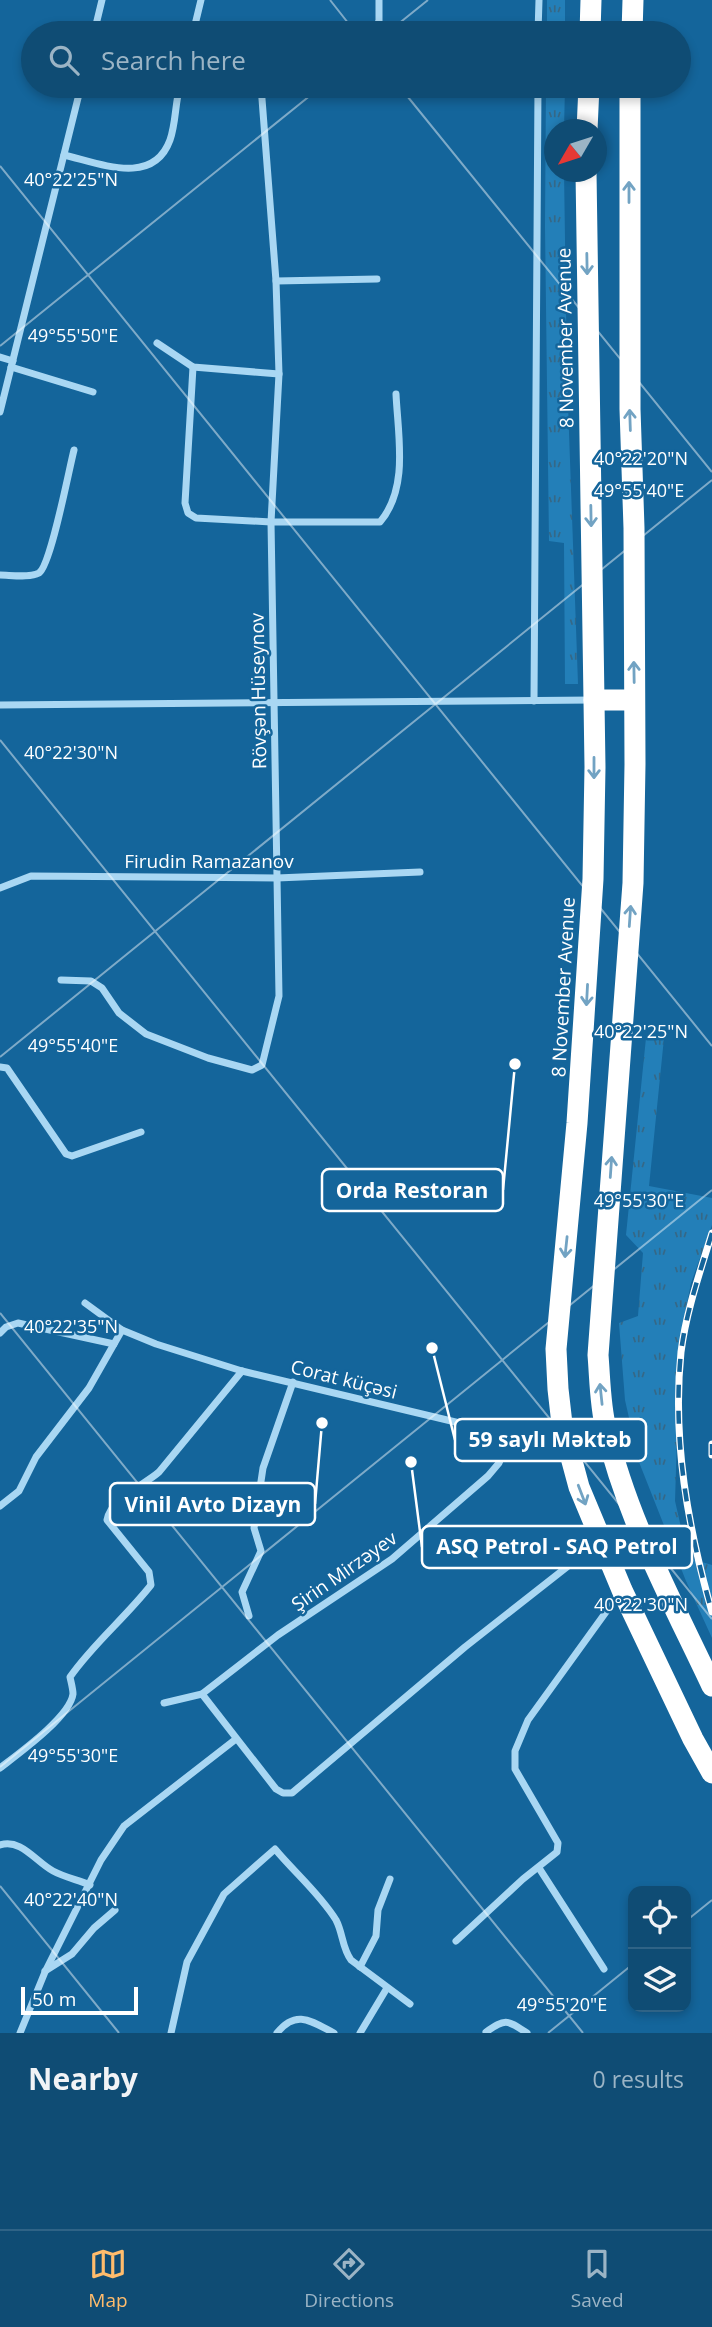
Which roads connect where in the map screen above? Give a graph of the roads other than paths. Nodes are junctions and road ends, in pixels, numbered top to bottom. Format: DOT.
graph roads {
  1 [pos="102,0"];
  2 [pos="201,0"];
  3 [pos="379,0"];
  4 [pos="539,0"];
  5 [pos="591,0"];
  6 [pos="633,0"];
  7 [pos="97,21"];
  8 [pos="196,21"];
  9 [pos="379,21"];
  10 [pos="538,21"];
  11 [pos="590,21"];
  12 [pos="632,21"];
  13 [pos="78,98"];
  14 [pos="178,98"];
  15 [pos="262,98"];
  16 [pos="538,98"];
  17 [pos="588,98"];
  18 [pos="630,98"];
  19 [pos="588,119"];
  20 [pos="64,155"];
  21 [pos="586,182"];
  22 [pos="377,279"];
  23 [pos="276,281"];
  24 [pos="157,343"];
  25 [pos="0,357"];
  26 [pos="12,364"];
  27 [pos="193,368"];
  28 [pos="279,374"];
  29 [pos="93,392"];
  30 [pos="396,394"];
  31 [pos="0,412"];
  32 [pos="74,450"];
  33 [pos="271,522"];
  34 [pos="0,575"];
  35 [pos="594,700"];
  36 [pos="635,700"];
  37 [pos="534,701"];
  38 [pos="274,703"];
  39 [pos="0,705"];
  40 [pos="420,872"];
  41 [pos="277,878"];
  42 [pos="0,888"];
  43 [pos="61,979"];
  44 [pos="0,1067"];
  45 [pos="141,1132"];
  46 [pos="85,1303"];
  47 [pos="122,1330"];
  48 [pos="0,1333"];
  49 [pos="114,1344"];
  50 [pos="242,1371"];
  51 [pos="293,1382"];
  52 [pos="562,1424"];
  53 [pos="513,1430"];
  54 [pos="0,1506"];
  55 [pos="601,1541"];
  56 [pos="622,1590"];
  57 [pos="249,1616"];
  58 [pos="712,1685"];
  59 [pos="202,1695"];
  60 [pos="164,1703"];
  61 [pos="236,1739"];
  62 [pos="0,1768"];
  63 [pos="712,1773"];
  64 [pos="0,1845"];
  65 [pos="539,1868"];
  66 [pos="390,1879"];
  67 [pos="90,1885"];
  68 [pos="115,1910"];
  69 [pos="456,1941"];
  70 [pos="360,1967"];
  71 [pos="604,1969"];
  72 [pos="45,1972"];
  73 [pos="387,1988"];
  74 [pos="410,2004"];
  75 [pos="486,2032"];
  76 [pos="20,2033"];
  77 [pos="171,2033"];
  78 [pos="277,2033"];
  79 [pos="334,2033"];
  80 [pos="360,2033"];
  81 [pos="527,2033"];
  1 -- 7 [label="street"];
  2 -- 8 [label="street"];
  3 -- 9 [label="street"];
  4 -- 10 [label="street"];
  5 -- 11 [label="highway"];
  6 -- 12 [label="highway"];
  13 -- 20 [label="street"];
  14 -- 20 [label="street"];
  15 -- 23 [label="street, Rövşən Hüseynov"];
  16 -- 37 [label="street"];
  17 -- 19 [label="highway"];
  36 -- 18 [label="highway, one-way"];
  20 -- 26 [label="street"];
  21 -- 35 [label="highway, 8 November Avenue, one-way"];
  22 -- 23 [label="street"];
  23 -- 28 [label="street, Rövşən Hüseynov"];
  24 -- 27 [label="street"];
  25 -- 26 [label="street"];
  26 -- 29 [label="street"];
  26 -- 31 [label="street"];
  27 -- 28 [label="street"];
  27 -- 33 [label="street"];
  28 -- 33 [label="street, Rövşən Hüseynov"];
  30 -- 33 [label="street"];
  32 -- 34 [label="street"];
  33 -- 38 [label="street, Rövşən Hüseynov"];
  35 -- 36 [label="highway"];
  35 -- 37 [label="street"];
  35 -- 52 [label="highway, 8 November Avenue, one-way"];
  58 -- 36 [label="highway, one-way"];
  37 -- 38 [label="street"];
  38 -- 39 [label="street"];
  38 -- 41 [label="street, Rövşən Hüseynov"];
  40 -- 41 [label="street, Firudin Ramazanov"];
  41 -- 42 [label="street, Firudin Ramazanov"];
  41 -- 43 [label="street, Rövşən Hüseynov"];
  44 -- 45 [label="street"];
  46 -- 47 [label="street, Corat küçəsi"];
  47 -- 49 [label="street"];
  47 -- 50 [label="street, Corat küçəsi"];
  48 -- 49 [label="street"];
  49 -- 54 [label="street"];
  50 -- 51 [label="street, Corat küçəsi"];
  50 -- 62 [label="street"];
  51 -- 53 [label="street, Corat küçəsi"];
  51 -- 57 [label="street"];
  52 -- 53 [label="street, Corat küçəsi"];
  52 -- 55 [label="highway, 8 November Avenue, one-way"];
  53 -- 59 [label="street, Şirin Mirzəyev"];
  55 -- 56 [label="highway, 8 November Avenue"];
  55 -- 61 [label="street"];
  56 -- 63 [label="highway, 8 November Avenue"];
  56 -- 65 [label="street"];
  59 -- 60 [label="street, Şirin Mirzəyev"];
  59 -- 61 [label="street"];
  61 -- 67 [label="street"];
  64 -- 67 [label="street"];
  65 -- 69 [label="street"];
  65 -- 71 [label="street"];
  66 -- 70 [label="street"];
  67 -- 72 [label="street"];
  68 -- 72 [label="street"];
  70 -- 73 [label="street"];
  70 -- 77 [label="street"];
  72 -- 76 [label="street"];
  73 -- 74 [label="street"];
  73 -- 80 [label="street"];
  75 -- 81 [label="street"];
  78 -- 79 [label="street"];
}
